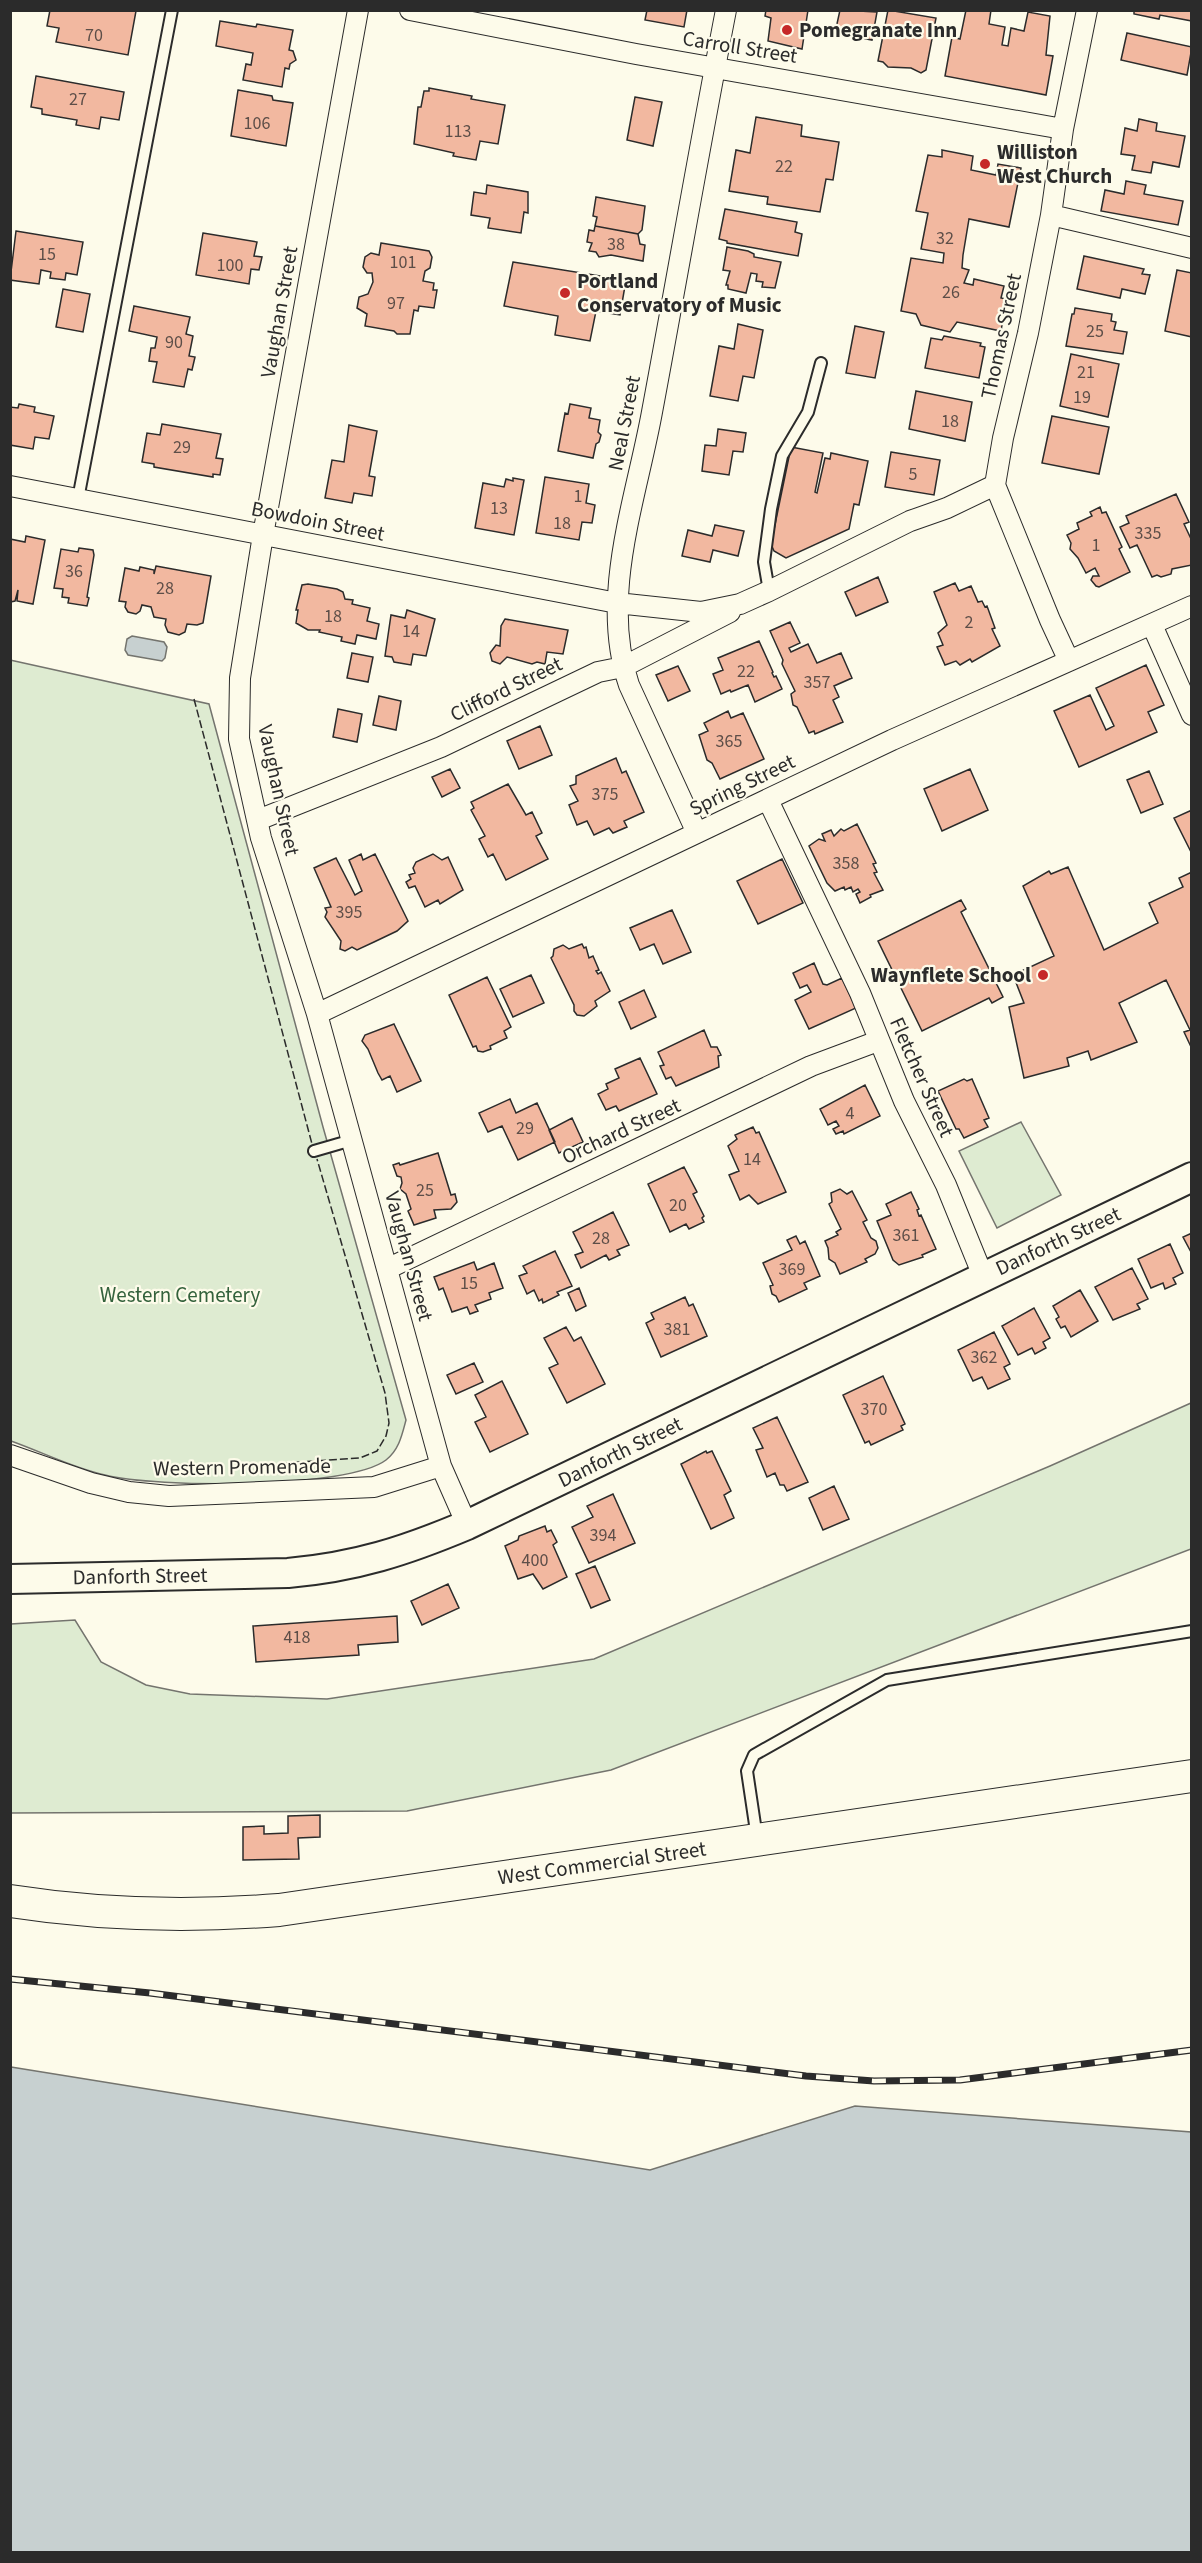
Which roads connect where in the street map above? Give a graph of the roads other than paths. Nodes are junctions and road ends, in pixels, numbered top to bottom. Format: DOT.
graph roads {
  1 [pos="172,10"];
  2 [pos="357,10"];
  3 [pos="410,10"];
  4 [pos="726,10"];
  5 [pos="1087,10"];
  6 [pos="715,68"];
  7 [pos="1063,129"];
  8 [pos="1051,215"];
  9 [pos="1191,249"];
  10 [pos="821,363"];
  11 [pos="996,485"];
  12 [pos="10,486"];
  13 [pos="78,500"];
  14 [pos="263,535"];
  15 [pos="770,591"];
  16 [pos="617,603"];
  17 [pos="1191,606"];
  18 [pos="1152,625"];
  19 [pos="1069,661"];
  20 [pos="623,667"];
  21 [pos="1191,715"];
  22 [pos="768,800"];
  23 [pos="258,820"];
  24 [pos="697,833"];
  25 [pos="317,1014"];
  26 [pos="878,1041"];
  27 [pos="352,1140"];
  28 [pos="314,1151"];
  29 [pos="1191,1177"];
  30 [pos="387,1269"];
  31 [pos="983,1276"];
  32 [pos="10,1455"];
  33 [pos="441,1466"];
  34 [pos="467,1525"];
  35 [pos="10,1579"];
  36 [pos="1191,1631"];
  37 [pos="1191,1776"];
  38 [pos="757,1841"];
  39 [pos="10,1901"];
  1 -- 13 [label="lane"];
  2 -- 14 [label="street, Vaughan Street"];
  3 -- 6 [label="street, Carroll Street"];
  4 -- 6 [label="street, Neal Street"];
  5 -- 7 [label="street, Thomas Street"];
  6 -- 7 [label="street, Carroll Street"];
  6 -- 16 [label="street, Neal Street"];
  7 -- 8 [label="street, Thomas Street"];
  8 -- 9 [label="street"];
  8 -- 11 [label="street, Thomas Street"];
  10 -- 15 [label="lane"];
  11 -- 15 [label="street, Clifford Street"];
  11 -- 19 [label="street"];
  12 -- 13 [label="street, Bowdoin Street"];
  13 -- 14 [label="street, Bowdoin Street"];
  14 -- 16 [label="street, Bowdoin Street"];
  14 -- 23 [label="street, Vaughan Street"];
  15 -- 16 [label="street, Clifford Street"];
  15 -- 20 [label="street, Clifford Street"];
  16 -- 20 [label="street, Neal Street"];
  17 -- 18 [label="street, Spring Street"];
  18 -- 19 [label="street, Spring Street"];
  18 -- 21 [label="street"];
  19 -- 22 [label="street, Spring Street"];
  20 -- 23 [label="street, Clifford Street"];
  20 -- 24 [label="street, Neal Street"];
  22 -- 24 [label="street, Spring Street"];
  22 -- 26 [label="street, Fletcher Street"];
  23 -- 25 [label="street, Vaughan Street"];
  24 -- 25 [label="street, Spring Street"];
  25 -- 27 [label="street, Vaughan Street"];
  26 -- 30 [label="street, Orchard Street"];
  26 -- 31 [label="street, Fletcher Street"];
  27 -- 28 [label="lane"];
  27 -- 30 [label="street, Vaughan Street"];
  29 -- 31 [label="street, Danforth Street"];
  30 -- 33 [label="street, Vaughan Street"];
  31 -- 34 [label="street, Danforth Street"];
  32 -- 33 [label="street, Western Promenade"];
  33 -- 34 [label="street, Vaughan Street"];
  34 -- 35 [label="street, Danforth Street"];
  36 -- 38 [label="lane"];
  37 -- 38 [label="main road, West Commercial Street"];
  38 -- 39 [label="main road, West Commercial Street"];
}
